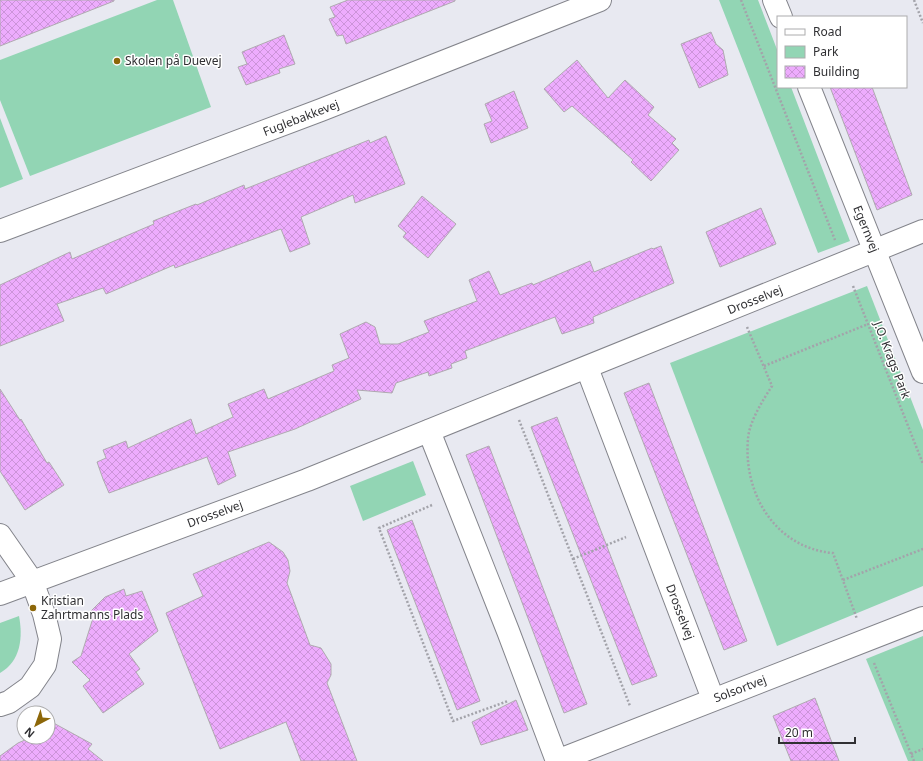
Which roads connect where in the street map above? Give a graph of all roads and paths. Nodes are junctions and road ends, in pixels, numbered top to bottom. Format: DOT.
graph roads {
  1 [pos="600,0"];
  2 [pos="741,0"];
  3 [pos="774,0"];
  4 [pos="914,0"];
  5 [pos="781,16"];
  6 [pos="923,24"];
  7 [pos="809,88"];
  8 [pos="0,231"];
  9 [pos="923,231"];
  10 [pos="874,250"];
  11 [pos="844,263"];
  12 [pos="739,306"];
  13 [pos="868,324"];
  14 [pos="764,366"];
  15 [pos="587,368"];
  16 [pos="923,372"];
  17 [pos="511,398"];
  18 [pos="429,431"];
  19 [pos="923,464"];
  20 [pos="454,495"];
  21 [pos="648,529"];
  22 [pos="0,535"];
  23 [pos="923,549"];
  24 [pos="573,559"];
  25 [pos="843,580"];
  26 [pos="32,581"];
  27 [pos="0,594"];
  28 [pos="923,618"];
  29 [pos="865,641"];
  30 [pos="531,692"];
  31 [pos="713,700"];
  32 [pos="0,705"];
  33 [pos="639,729"];
  34 [pos="923,749"];
  35 [pos="911,754"];
  36 [pos="557,761"];
  37 [pos="914,761"];
  1 -- 8 [label="street, Fuglebakkevej"];
  2 -- 11 [label="path, J.O. Krags Park"];
  3 -- 5 [label="street"];
  4 -- 6 [label="path"];
  7 -- 10 [label="street, Egernvej"];
  9 -- 10 [label="street, Drosselvej"];
  10 -- 11 [label="street, Drosselvej"];
  10 -- 16 [label="street, Egernvej"];
  11 -- 12 [label="street, Drosselvej"];
  11 -- 13 [label="path, J.O. Krags Park"];
  12 -- 14 [label="path"];
  12 -- 15 [label="street, Drosselvej"];
  13 -- 14 [label="path"];
  13 -- 19 [label="path, J.O. Krags Park"];
  14 -- 25 [label="path"];
  15 -- 17 [label="street, Drosselvej"];
  15 -- 21 [label="street, Drosselvej"];
  17 -- 18 [label="street, Drosselvej"];
  17 -- 24 [label="path"];
  18 -- 20 [label="street"];
  18 -- 26 [label="street, Drosselvej"];
  20 -- 30 [label="street"];
  20 -- 30 [label="path"];
  21 -- 24 [label="path"];
  21 -- 31 [label="street, Drosselvej"];
  22 -- 26 [label="street"];
  23 -- 25 [label="path"];
  24 -- 33 [label="path"];
  25 -- 29 [label="path"];
  26 -- 27 [label="street, Drosselvej"];
  26 -- 32 [label="street"];
  28 -- 29 [label="street, Solsortvej"];
  29 -- 31 [label="street, Solsortvej"];
  29 -- 35 [label="path"];
  30 -- 36 [label="street"];
  31 -- 33 [label="street, Solsortvej"];
  33 -- 36 [label="street, Solsortvej"];
  34 -- 35 [label="path"];
  35 -- 37 [label="path"];
}
